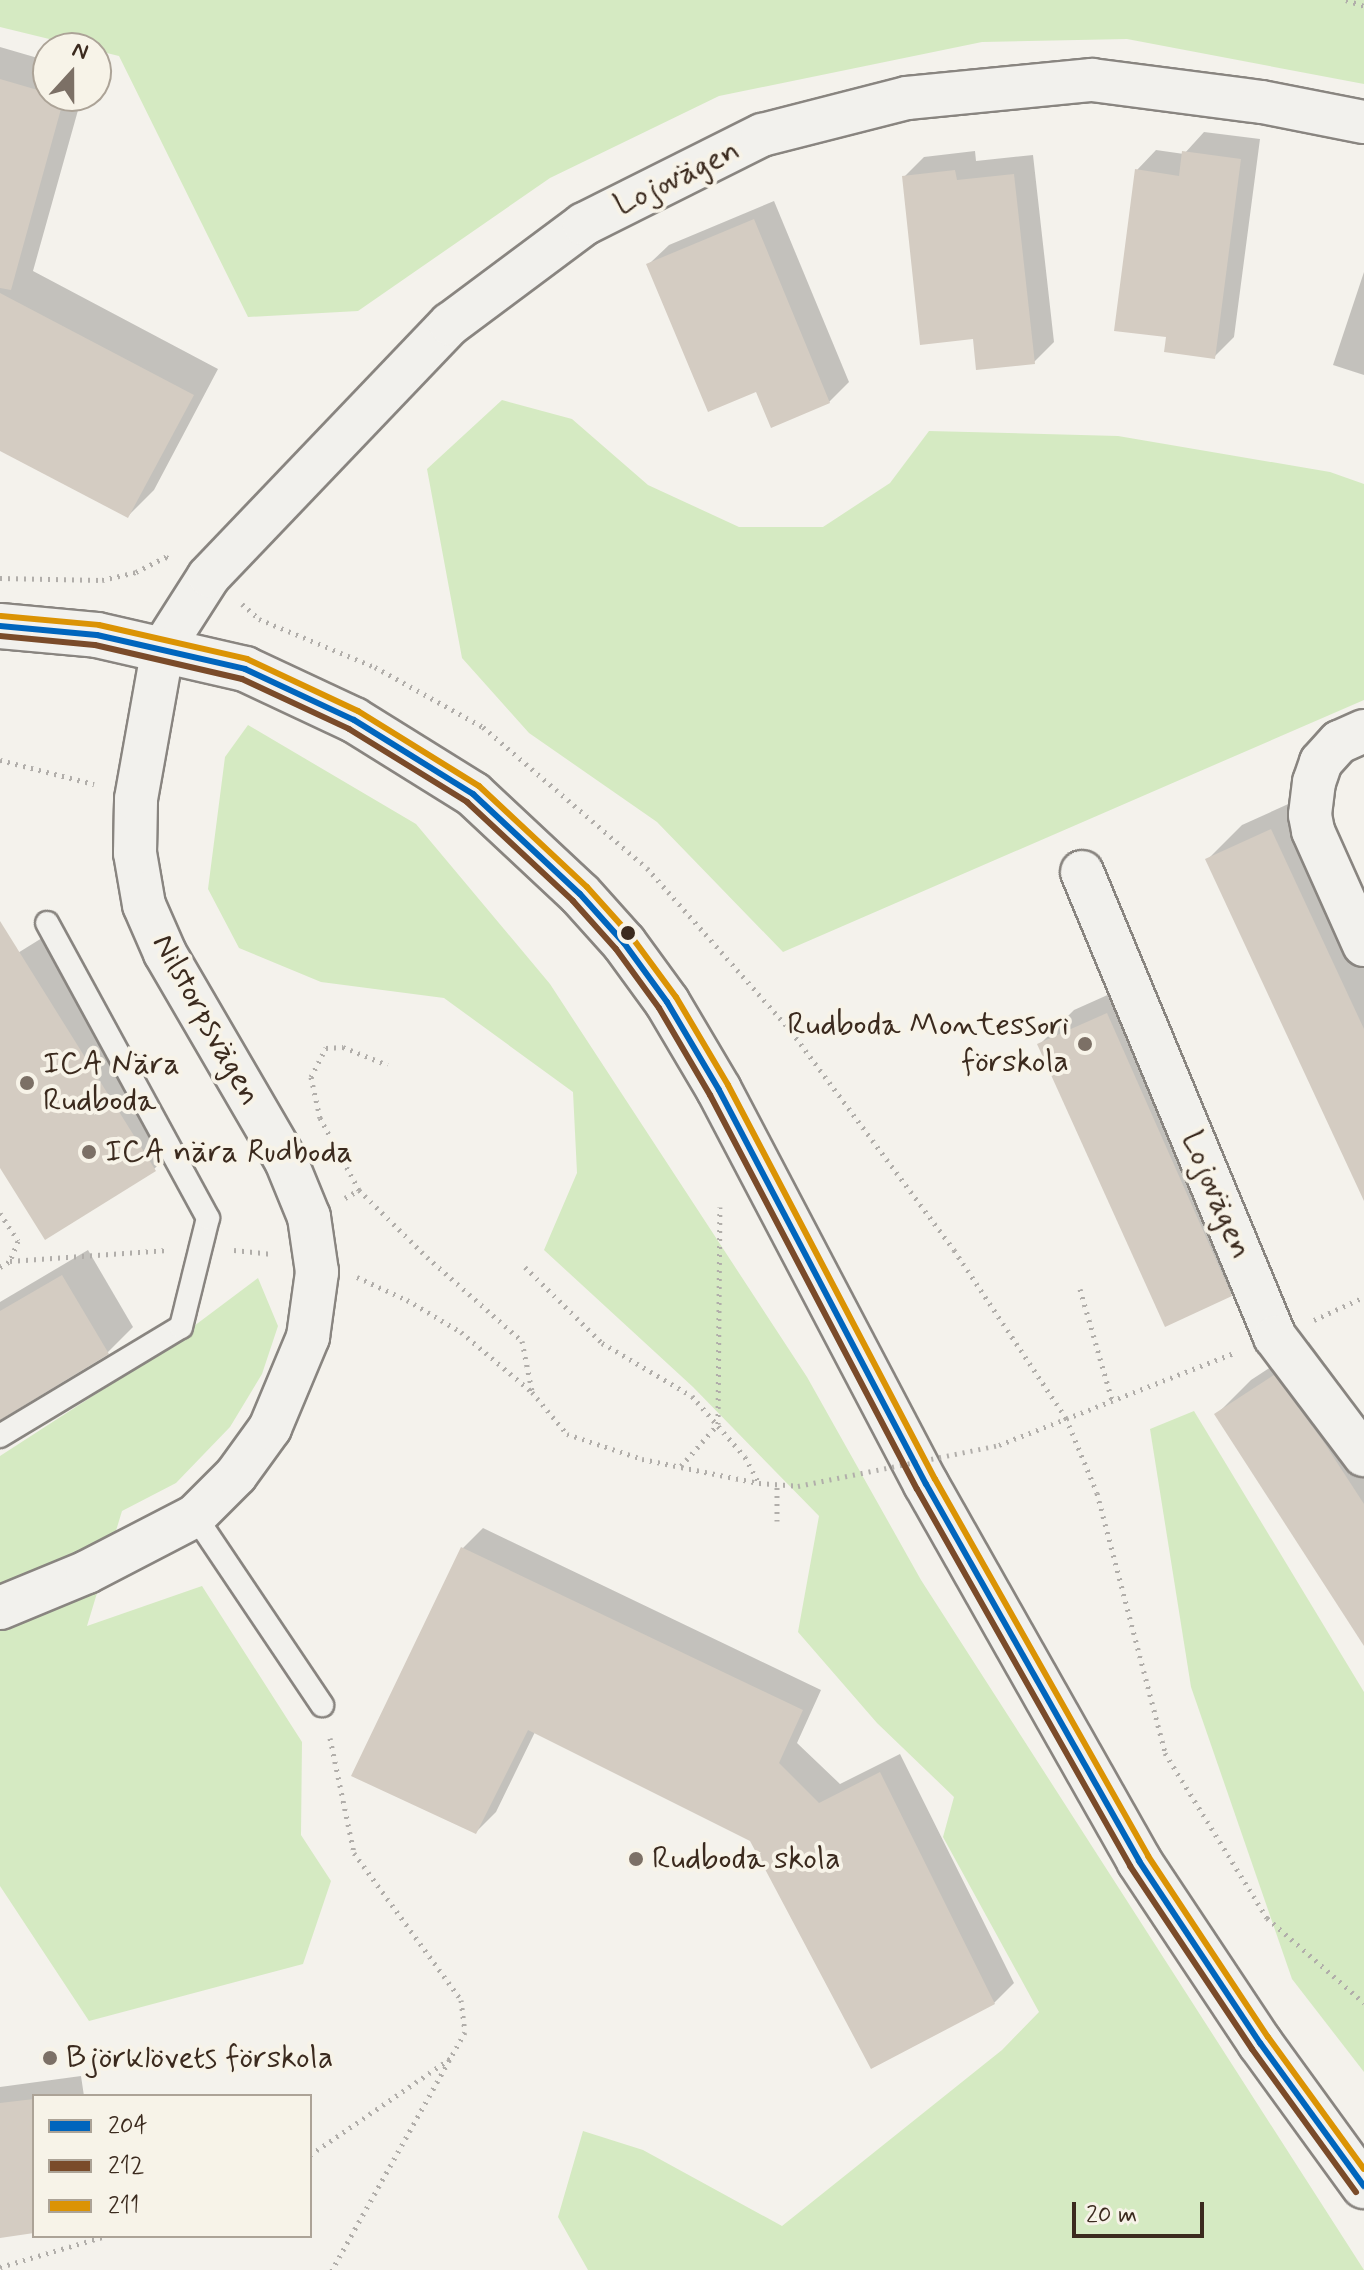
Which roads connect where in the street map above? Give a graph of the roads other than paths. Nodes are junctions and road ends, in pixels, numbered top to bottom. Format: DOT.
graph roads {
  1 [pos="1364,122"];
  2 [pos="0,626"];
  3 [pos="163,648"];
  4 [pos="1364,731"];
  5 [pos="1082,872"];
  6 [pos="47,923"];
  7 [pos="1364,945"];
  8 [pos="0,1436"];
  9 [pos="1364,1455"];
  10 [pos="195,1516"];
  11 [pos="0,1608"];
  12 [pos="322,1705"];
  13 [pos="1364,2186"];
  1 -- 3 [label="street, Lojovägen"];
  2 -- 3 [label="main road"];
  3 -- 10 [label="street, Nilstorpsvägen"];
  3 -- 13 [label="main road"];
  4 -- 7 [label="street"];
  5 -- 9 [label="street, Lojovägen"];
  6 -- 8 [label="lane"];
  10 -- 11 [label="street, Nilstorpsvägen"];
  10 -- 12 [label="lane"];
}
